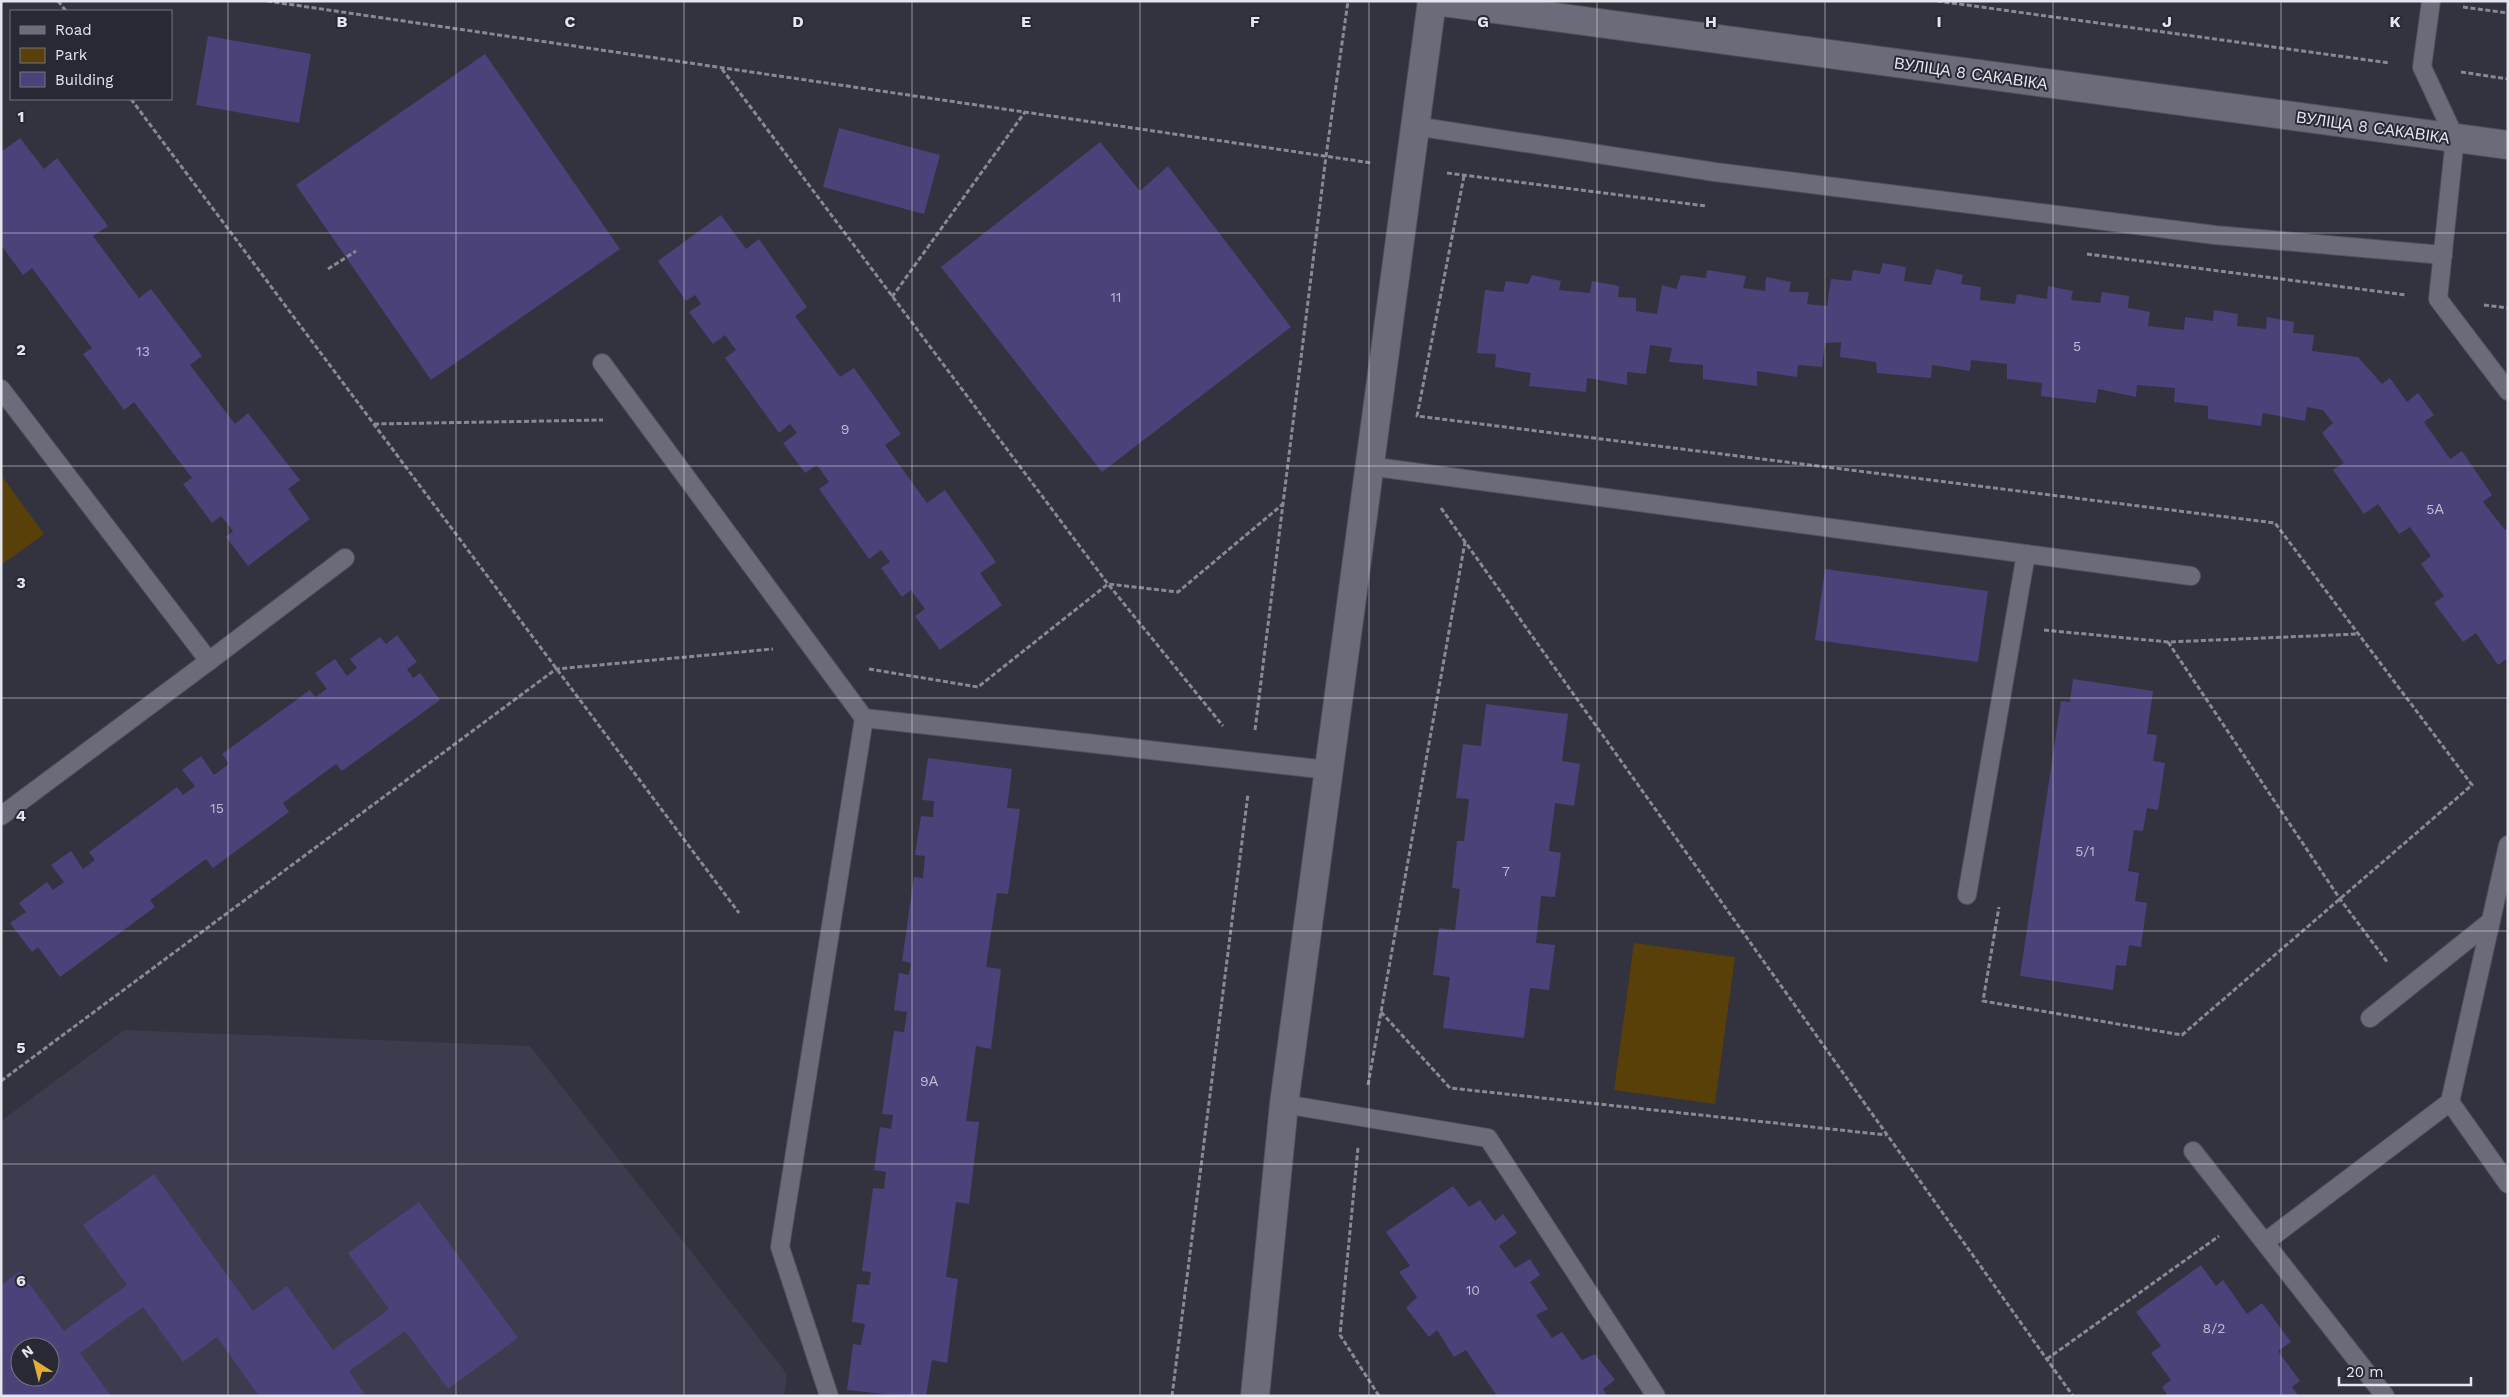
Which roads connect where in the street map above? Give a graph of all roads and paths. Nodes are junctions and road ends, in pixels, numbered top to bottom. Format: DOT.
graph roads {
  1 [pos="1348,1"];
  2 [pos="1433,1"];
  3 [pos="1938,1"];
  4 [pos="2431,1"];
  5 [pos="2422,67"];
  6 [pos="722,68"];
  7 [pos="2508,79"];
  8 [pos="132,100"];
  9 [pos="1025,112"];
  10 [pos="1415,126"];
  11 [pos="2455,138"];
  12 [pos="2508,145"];
  13 [pos="1326,156"];
  14 [pos="356,251"];
  15 [pos="2443,255"];
  16 [pos="328,269"];
  17 [pos="892,297"];
  18 [pos="602,363"];
  19 [pos="1,389"];
  20 [pos="2508,391"];
  21 [pos="644,419"];
  22 [pos="374,424"];
  23 [pos="1368,466"];
  24 [pos="1415,472"];
  25 [pos="1284,503"];
  26 [pos="1465,542"];
  27 [pos="2026,554"];
  28 [pos="345,558"];
  29 [pos="2192,576"];
  30 [pos="1108,584"];
  31 [pos="2358,634"];
  32 [pos="811,646"];
  33 [pos="209,661"];
  34 [pos="862,668"];
  35 [pos="556,669"];
  36 [pos="864,718"];
  37 [pos="1252,761"];
  38 [pos="1328,770"];
  39 [pos="1,816"];
  40 [pos="2508,845"];
  41 [pos="1968,895"];
  42 [pos="739,914"];
  43 [pos="2491,921"];
  44 [pos="2406,988"];
  45 [pos="1380,1012"];
  46 [pos="2370,1018"];
  47 [pos="1,1081"];
  48 [pos="2450,1102"];
  49 [pos="1284,1104"];
  50 [pos="1362,1117"];
  51 [pos="1887,1135"];
  52 [pos="2193,1151"];
  53 [pos="2508,1184"];
  54 [pos="2222,1234"];
  55 [pos="2265,1242"];
  56 [pos="2047,1359"];
  57 [pos="829,1396"];
  58 [pos="1255,1396"];
  59 [pos="1379,1396"];
  60 [pos="1656,1396"];
  61 [pos="2073,1396"];
  62 [pos="2385,1396"];
  1 -- 13 [label="path"];
  2 -- 10 [label="street"];
  2 -- 11 [label="street, ВУЛІЦА 8 САКАВІКА"];
  3 -- 5 [label="path"];
  4 -- 5 [label="lane"];
  5 -- 7 [label="path"];
  5 -- 11 [label="lane"];
  6 -- 17 [label="path"];
  8 -- 22 [label="path"];
  9 -- 17 [label="path"];
  10 -- 15 [label="lane"];
  10 -- 23 [label="street"];
  11 -- 12 [label="street, ВУЛІЦА 8 САКАВІКА"];
  11 -- 15 [label="lane"];
  14 -- 16 [label="path"];
  15 -- 20 [label="lane"];
  17 -- 30 [label="path"];
  18 -- 21 [label="lane"];
  19 -- 33 [label="lane"];
  21 -- 22 [label="path"];
  21 -- 32 [label="lane"];
  22 -- 35 [label="path"];
  23 -- 24 [label="lane"];
  23 -- 38 [label="street"];
  24 -- 26 [label="path"];
  24 -- 27 [label="lane"];
  25 -- 30 [label="path"];
  26 -- 45 [label="path"];
  26 -- 51 [label="path"];
  27 -- 29 [label="lane"];
  27 -- 41 [label="lane"];
  28 -- 33 [label="lane"];
  30 -- 34 [label="path"];
  30 -- 37 [label="path"];
  31 -- 44 [label="path"];
  32 -- 35 [label="path"];
  32 -- 36 [label="lane"];
  33 -- 39 [label="lane"];
  35 -- 42 [label="path"];
  35 -- 47 [label="path"];
  36 -- 37 [label="lane"];
  36 -- 57 [label="lane"];
  37 -- 38 [label="lane"];
  38 -- 49 [label="street"];
  40 -- 43 [label="lane"];
  43 -- 44 [label="lane"];
  43 -- 48 [label="lane"];
  44 -- 46 [label="lane"];
  45 -- 50 [label="path"];
  45 -- 51 [label="path"];
  48 -- 53 [label="lane"];
  48 -- 55 [label="lane"];
  49 -- 50 [label="lane"];
  49 -- 58 [label="street"];
  50 -- 59 [label="path"];
  50 -- 60 [label="lane"];
  51 -- 56 [label="path"];
  52 -- 55 [label="lane"];
  54 -- 56 [label="path"];
  55 -- 62 [label="lane"];
  56 -- 61 [label="path"];
}
